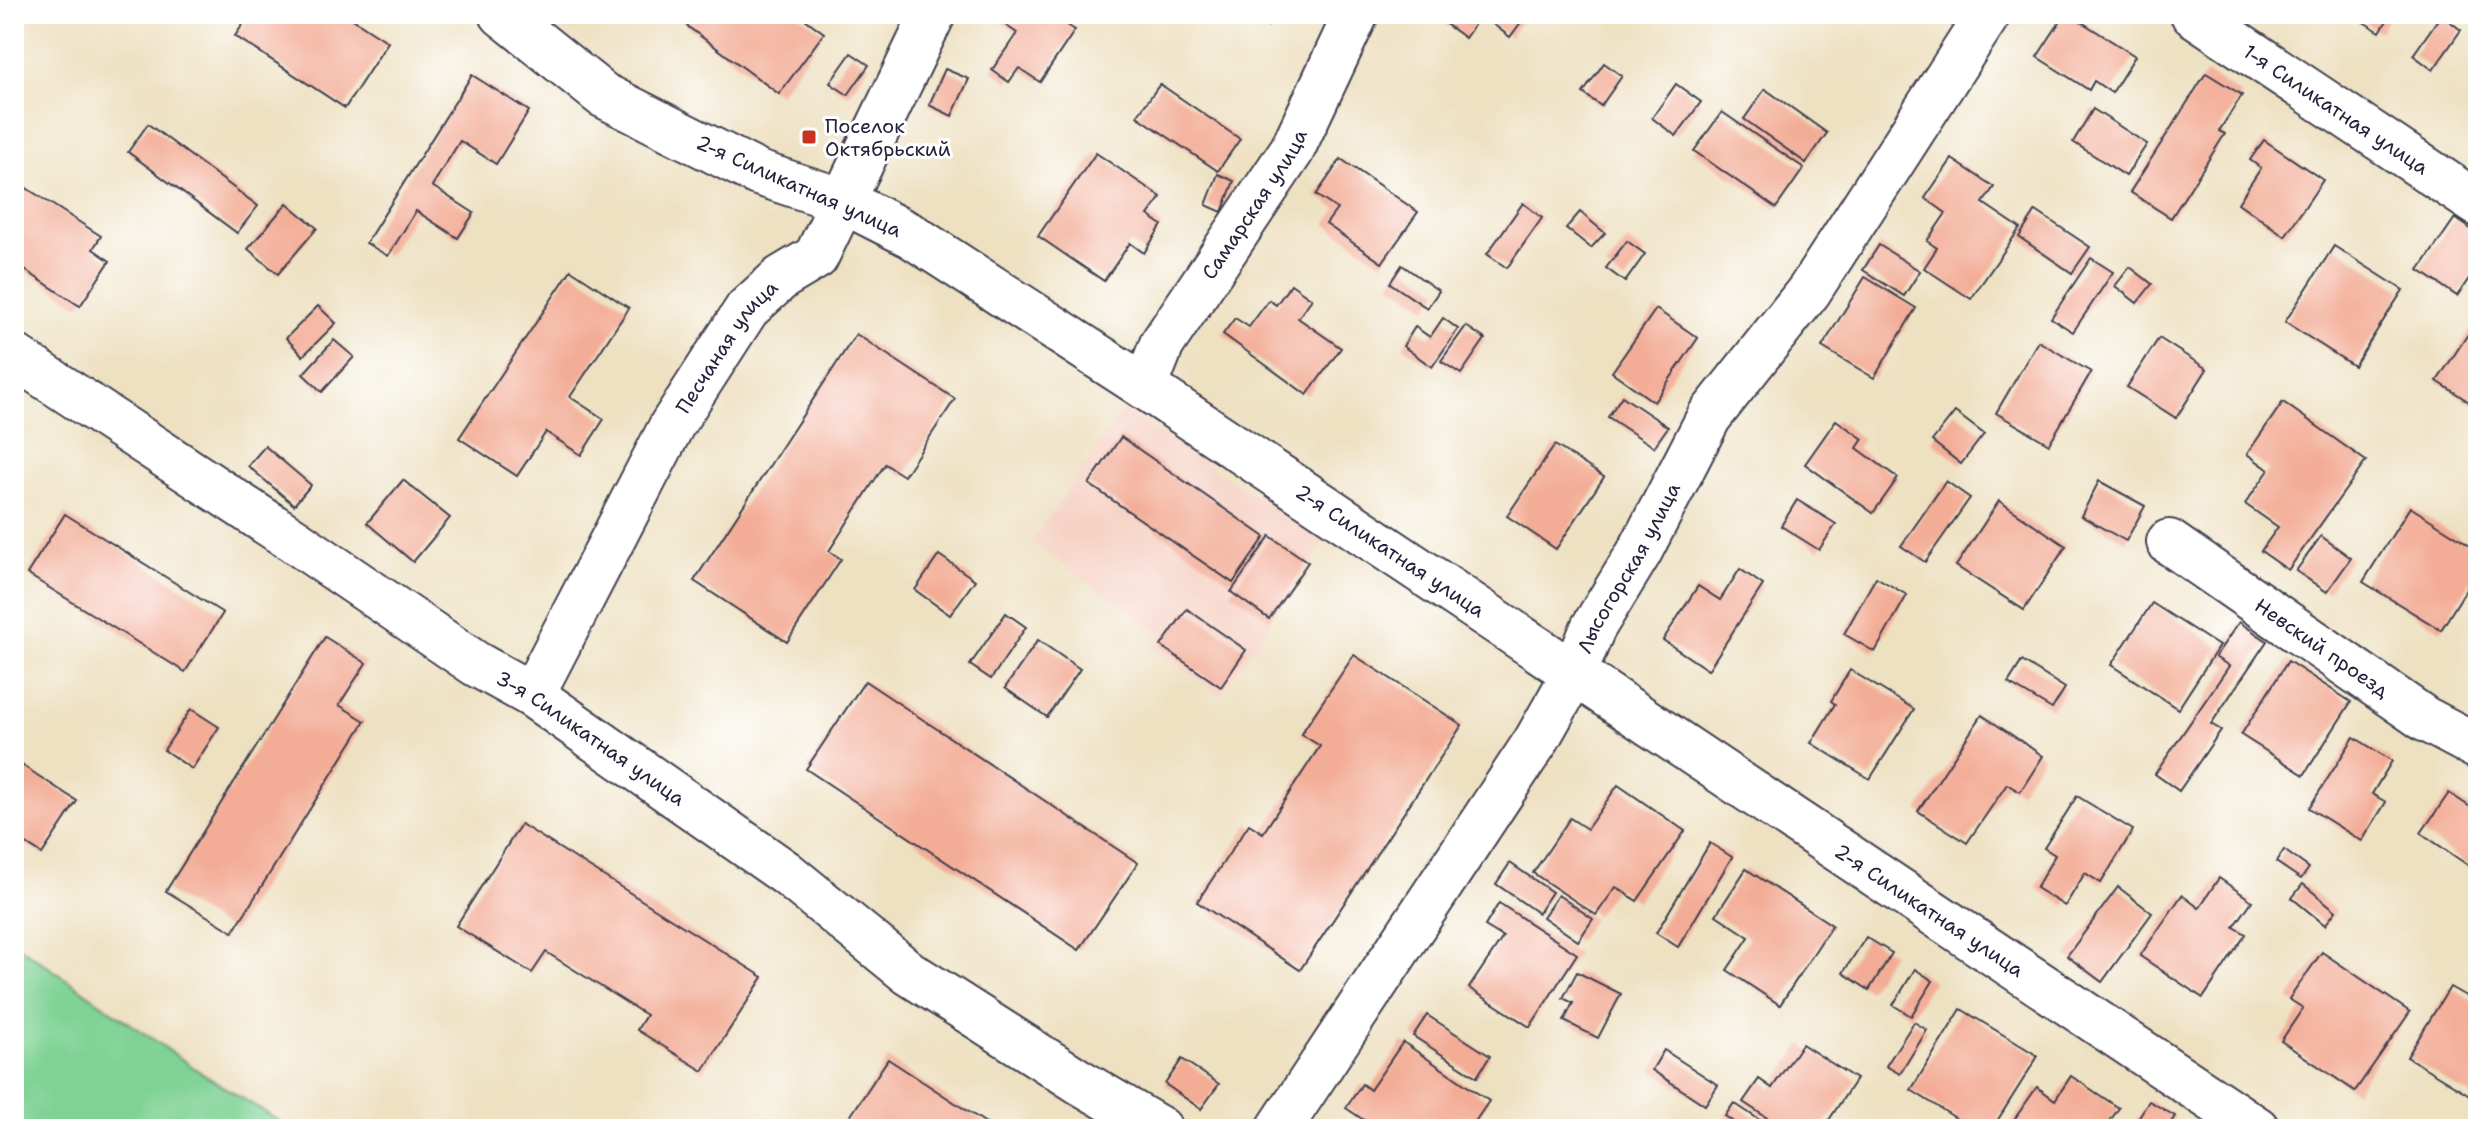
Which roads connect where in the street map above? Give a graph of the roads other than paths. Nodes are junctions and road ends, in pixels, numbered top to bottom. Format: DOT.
graph roads {
  1 [pos="502,14"];
  2 [pos="933,14"];
  3 [pos="1356,14"];
  4 [pos="1988,14"];
  5 [pos="2193,14"];
  6 [pos="843,201"];
  7 [pos="2478,204"];
  8 [pos="14,356"];
  9 [pos="1145,387"];
  10 [pos="2169,542"];
  11 [pos="1575,672"];
  12 [pos="532,695"];
  13 [pos="2478,747"];
  14 [pos="1160,1129"];
  15 [pos="1279,1129"];
  16 [pos="2257,1129"];
  1 -- 6 [label="street, 2-я Силикатная улица"];
  2 -- 6 [label="street, Песчаная улица"];
  3 -- 9 [label="street, Самарская улица"];
  4 -- 11 [label="street, Лысогорская улица"];
  5 -- 7 [label="street, 1-я Силикатная улица"];
  6 -- 9 [label="street, 2-я Силикатная улица"];
  6 -- 12 [label="street, Песчаная улица"];
  8 -- 12 [label="street, 3-я Силикатная улица"];
  9 -- 11 [label="street, 2-я Силикатная улица"];
  10 -- 13 [label="street, Невский проезд"];
  11 -- 15 [label="street, Лысогорская улица"];
  11 -- 16 [label="street, 2-я Силикатная улица"];
  12 -- 14 [label="street, 3-я Силикатная улица"];
}
